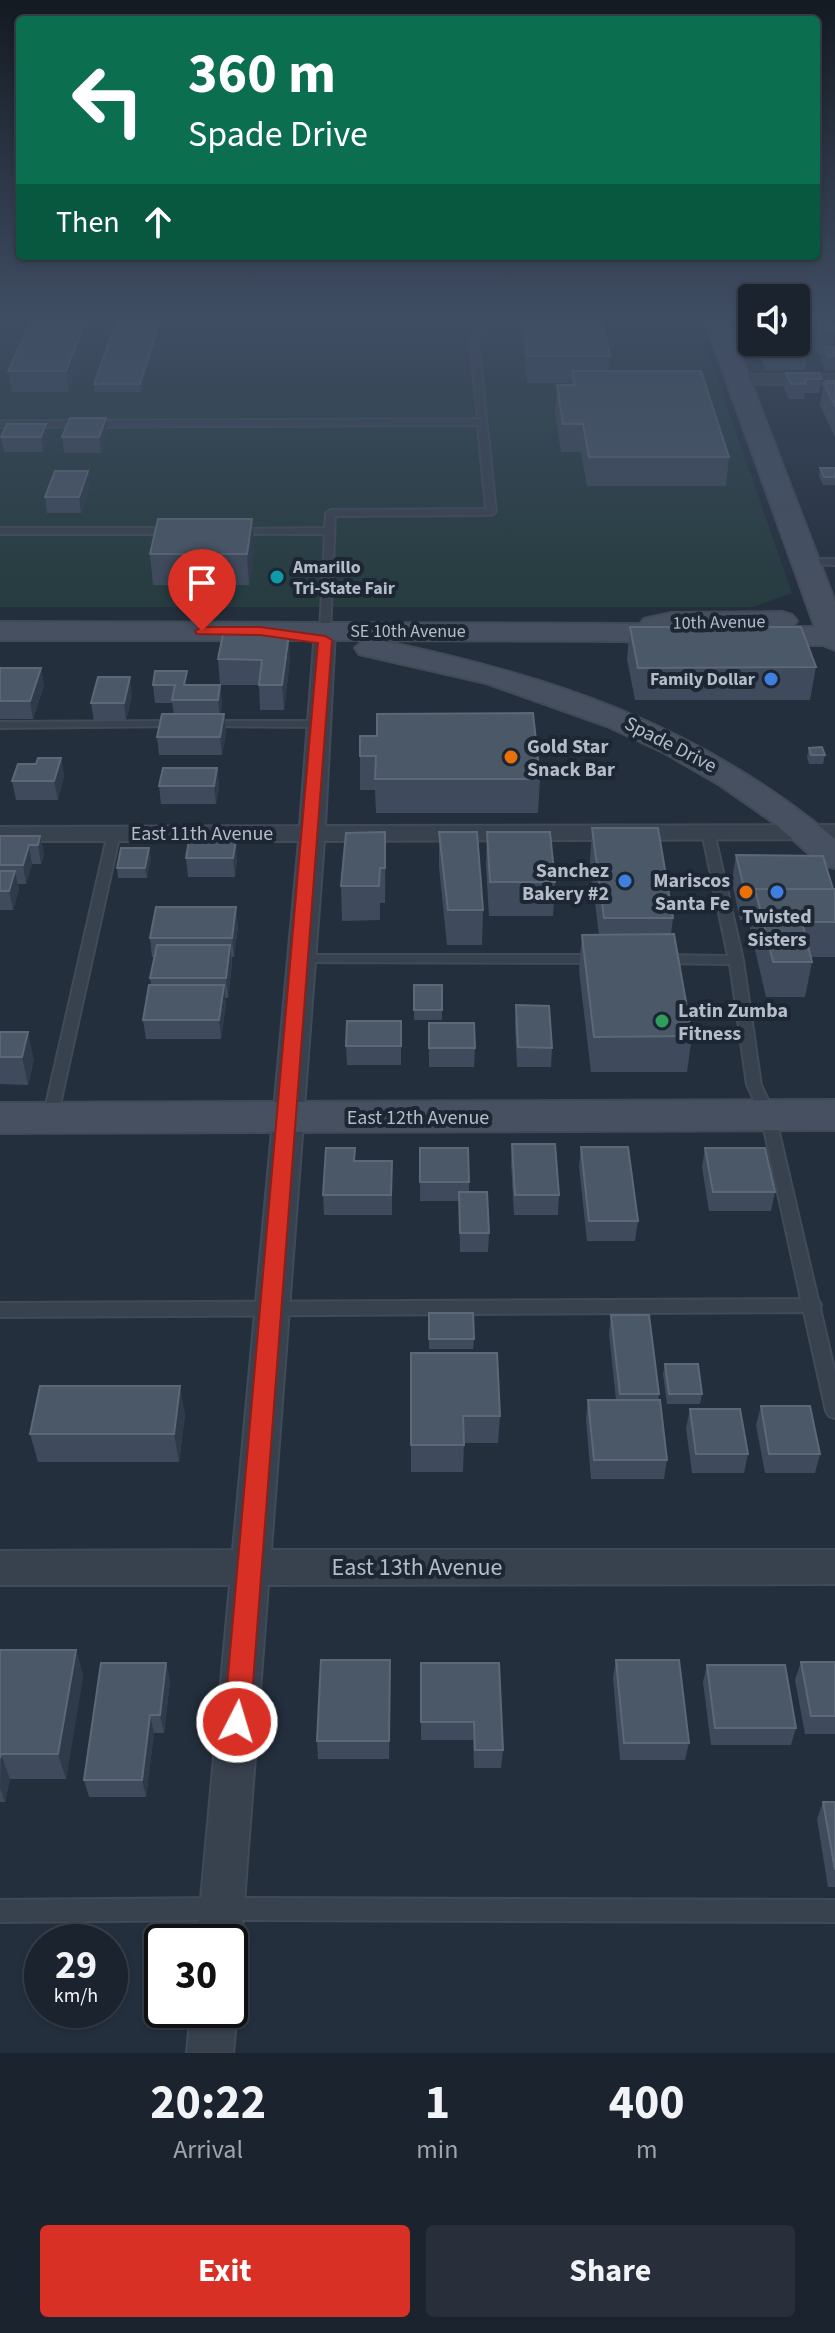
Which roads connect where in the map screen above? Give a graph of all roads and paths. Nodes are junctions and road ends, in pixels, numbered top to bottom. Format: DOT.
graph roads {
  1 [pos="481,414"];
  2 [pos="751,414"];
  3 [pos="482,422"];
  4 [pos="0,424"];
  5 [pos="0,531"];
  6 [pos="181,531"];
  7 [pos="225,531"];
  8 [pos="330,531"];
  9 [pos="835,562"];
  10 [pos="810,574"];
  11 [pos="723,622"];
  12 [pos="0,631"];
  13 [pos="451,631"];
  14 [pos="833,631"];
  15 [pos="623,632"];
  16 [pos="325,636"];
  17 [pos="486,671"];
  18 [pos="183,724"];
  19 [pos="199,724"];
  20 [pos="321,724"];
  21 [pos="0,725"];
  22 [pos="708,832"];
  23 [pos="822,832"];
  24 [pos="114,833"];
  25 [pos="310,833"];
  26 [pos="0,834"];
  27 [pos="835,857"];
  28 [pos="300,959"];
  29 [pos="615,959"];
  30 [pos="644,959"];
  31 [pos="736,960"];
  32 [pos="768,1115"];
  33 [pos="835,1115"];
  34 [pos="286,1117"];
  35 [pos="0,1118"];
  36 [pos="50,1118"];
  37 [pos="813,1305"];
  38 [pos="0,1310"];
  39 [pos="271,1310"];
  40 [pos="835,1411"];
  41 [pos="250,1566"];
  42 [pos="835,1567"];
  43 [pos="0,1568"];
  44 [pos="222,1909"];
  45 [pos="0,1911"];
  46 [pos="835,1911"];
  47 [pos="221,1924"];
  48 [pos="212,2028"];
  49 [pos="210,2053"];
  1 -- 3 [label="lane"];
  2 -- 10 [label="main road"];
  3 -- 4 [label="lane"];
  3 -- 8 [label="lane"];
  5 -- 6 [label="lane"];
  7 -- 8 [label="lane"];
  8 -- 16 [label="lane"];
  9 -- 10 [label="lane"];
  10 -- 11 [label="main road"];
  10 -- 14 [label="main road"];
  11 -- 14 [label="main road, 10th Avenue"];
  11 -- 15 [label="main road, 10th Avenue"];
  12 -- 16 [label="main road, Spade Drive"];
  13 -- 15 [label="main road, SE 10th Avenue"];
  13 -- 16 [label="main road, SE 10th Avenue"];
  13 -- 17 [label="main road, Spade Drive"];
  14 -- 15 [label="main road, 10th Avenue"];
  16 -- 17 [label="main road, Spade Drive"];
  16 -- 20 [label="street"];
  17 -- 23 [label="main road, Spade Drive"];
  18 -- 21 [label="lane"];
  19 -- 20 [label="lane"];
  20 -- 25 [label="street"];
  22 -- 23 [label="street, East 11th Avenue"];
  22 -- 25 [label="street, East 11th Avenue"];
  22 -- 31 [label="lane"];
  23 -- 27 [label="main road, Spade Drive"];
  24 -- 25 [label="street, East 11th Avenue"];
  24 -- 26 [label="street, East 11th Avenue"];
  24 -- 36 [label="lane"];
  25 -- 28 [label="street"];
  28 -- 29 [label="lane"];
  28 -- 34 [label="street"];
  30 -- 31 [label="lane"];
  31 -- 32 [label="lane"];
  32 -- 33 [label="main road, East 12th Avenue"];
  32 -- 34 [label="main road, East 12th Avenue"];
  32 -- 37 [label="lane"];
  34 -- 36 [label="main road, East 12th Avenue"];
  34 -- 39 [label="street"];
  35 -- 36 [label="main road, East 12th Avenue"];
  37 -- 39 [label="lane"];
  37 -- 40 [label="lane"];
  38 -- 39 [label="lane"];
  39 -- 41 [label="street"];
  41 -- 42 [label="street, East 13th Avenue"];
  41 -- 43 [label="street, East 13th Avenue"];
  41 -- 44 [label="street"];
  44 -- 45 [label="lane"];
  44 -- 46 [label="lane"];
  44 -- 47 [label="street"];
  48 -- 49 [label="street"];
}
